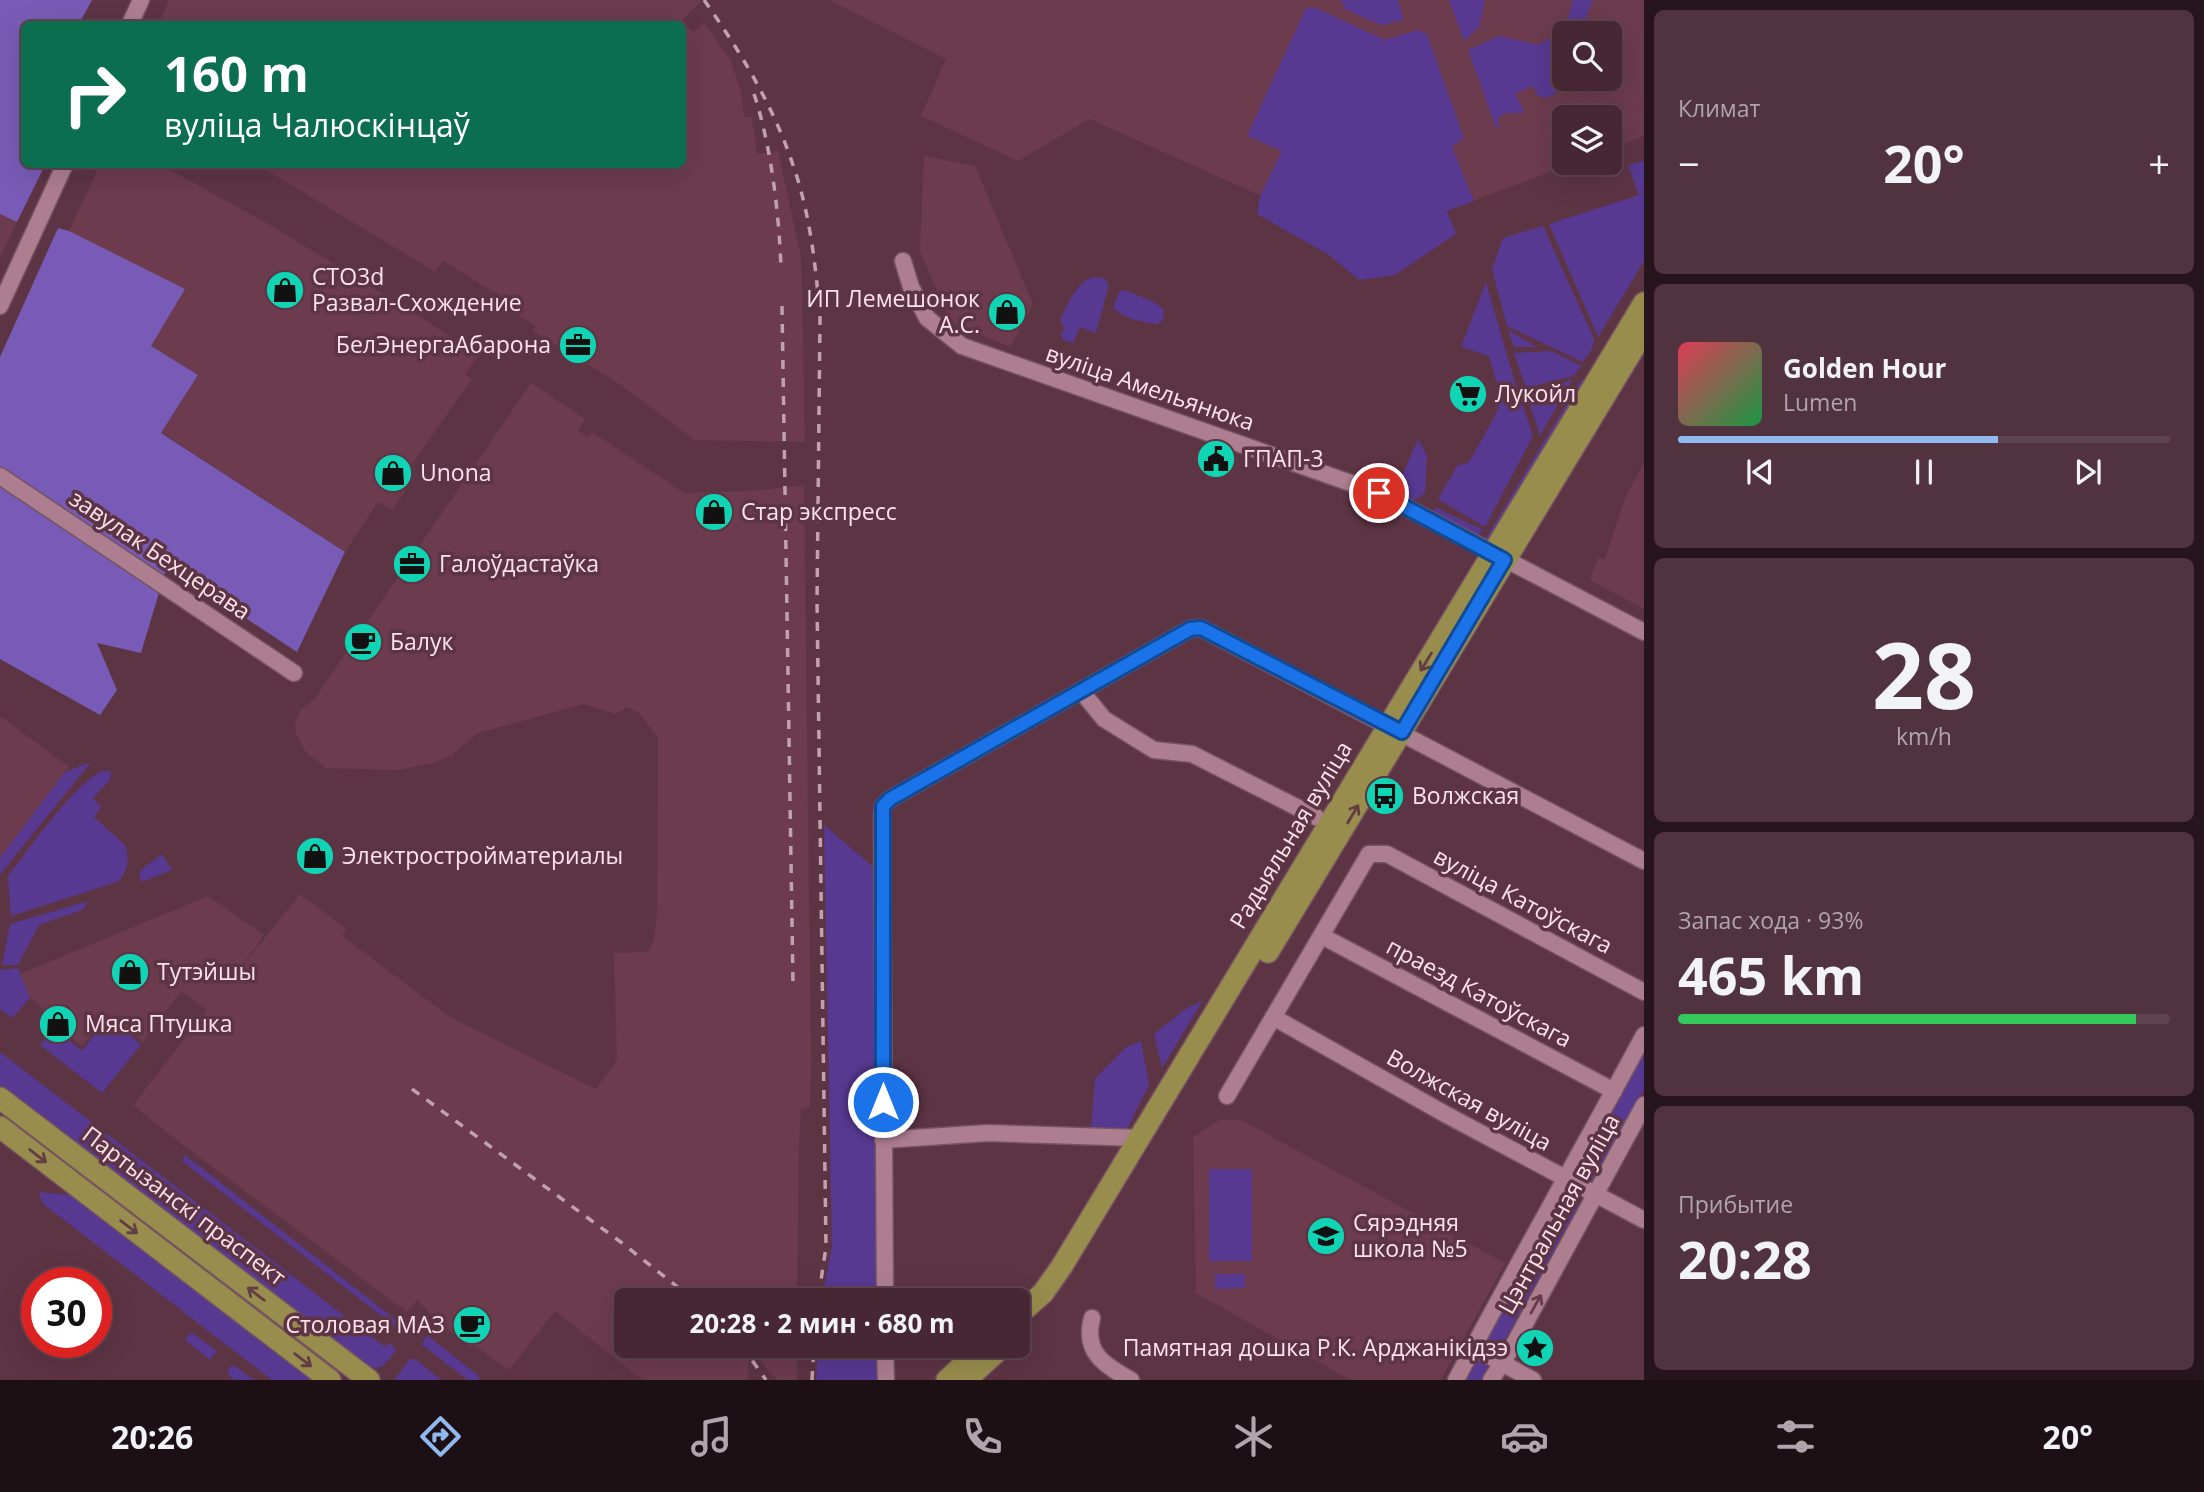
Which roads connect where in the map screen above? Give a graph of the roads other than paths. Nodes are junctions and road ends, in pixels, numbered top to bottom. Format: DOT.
graph roads {
  1 [pos="141,0"];
  2 [pos="131,21"];
  3 [pos="63,168"];
  4 [pos="903,261"];
  5 [pos="1644,303"];
  6 [pos="0,306"];
  7 [pos="1644,331"];
  8 [pos="0,476"];
  9 [pos="1498,557"];
  10 [pos="1644,632"];
  11 [pos="294,673"];
  12 [pos="1082,692"];
  13 [pos="1395,728"];
  14 [pos="1316,817"];
  15 [pos="1644,861"];
  16 [pos="1322,936"];
  17 [pos="1644,992"];
  18 [pos="1273,1017"];
  19 [pos="1644,1035"];
  20 [pos="1614,1091"];
  21 [pos="1227,1096"];
  22 [pos="0,1098"];
  23 [pos="1644,1105"];
  24 [pos="0,1127"];
  25 [pos="1140,1138"];
  26 [pos="884,1140"];
  27 [pos="1567,1180"];
  28 [pos="1596,1195"];
  29 [pos="1644,1220"];
  30 [pos="885,1288"];
  31 [pos="1030,1304"];
  32 [pos="1092,1318"];
  33 [pos="1030,1321"];
  34 [pos="1473,1347"];
  35 [pos="886,1358"];
  36 [pos="971,1358"];
  37 [pos="990,1358"];
  38 [pos="1503,1363"];
  39 [pos="330,1380"];
  40 [pos="369,1380"];
  41 [pos="886,1380"];
  42 [pos="947,1380"];
  43 [pos="966,1380"];
  44 [pos="1131,1380"];
  45 [pos="1456,1380"];
  46 [pos="1491,1380"];
  47 [pos="1533,1380"];
  1 -- 2 [label="street"];
  3 -- 6 [label="street"];
  4 -- 9 [label="street, вуліца Амельянюка"];
  5 -- 9 [label="main road, Радыяльная вуліца"];
  7 -- 9 [label="main road, Радыяльная вуліца"];
  8 -- 11 [label="street, завулак Бехцерава"];
  9 -- 10 [label="street, вуліца Амельянюка"];
  9 -- 13 [label="main road, Радыяльная вуліца"];
  12 -- 13 [label="street"];
  12 -- 14 [label="street"];
  12 -- 26 [label="street"];
  13 -- 15 [label="street"];
  13 -- 25 [label="main road, Радыяльная вуліца"];
  33 -- 13 [label="main road, Радыяльная вуліца, one-way"];
  16 -- 17 [label="street, вуліца Катоўскага"];
  16 -- 18 [label="street"];
  16 -- 20 [label="street, праезд Катоўскага"];
  18 -- 21 [label="street"];
  18 -- 27 [label="street, Волжская вуліца"];
  19 -- 20 [label="street, Цэнтральная вуліца"];
  20 -- 27 [label="street, Цэнтральная вуліца"];
  40 -- 22 [label="main road, Партызанскі праспект, one-way"];
  23 -- 28 [label="street, Цэнтральная вуліца"];
  24 -- 39 [label="main road, one-way"];
  25 -- 26 [label="street"];
  25 -- 31 [label="main road, Радыяльная вуліца"];
  26 -- 30 [label="street"];
  27 -- 28 [label="street, Волжская вуліца"];
  27 -- 34 [label="street, Цэнтральная вуліца"];
  28 -- 29 [label="street, Волжская вуліца"];
  38 -- 28 [label="street, Цэнтральная вуліца, one-way"];
  32 -- 44 [label="street"];
  34 -- 38 [label="street"];
  34 -- 45 [label="street, Цэнтральная вуліца"];
  35 -- 41 [label="street"];
  36 -- 42 [label="main road"];
  37 -- 43 [label="main road"];
  38 -- 46 [label="street, Цэнтральная вуліца"];
  38 -- 47 [label="street"];
}
